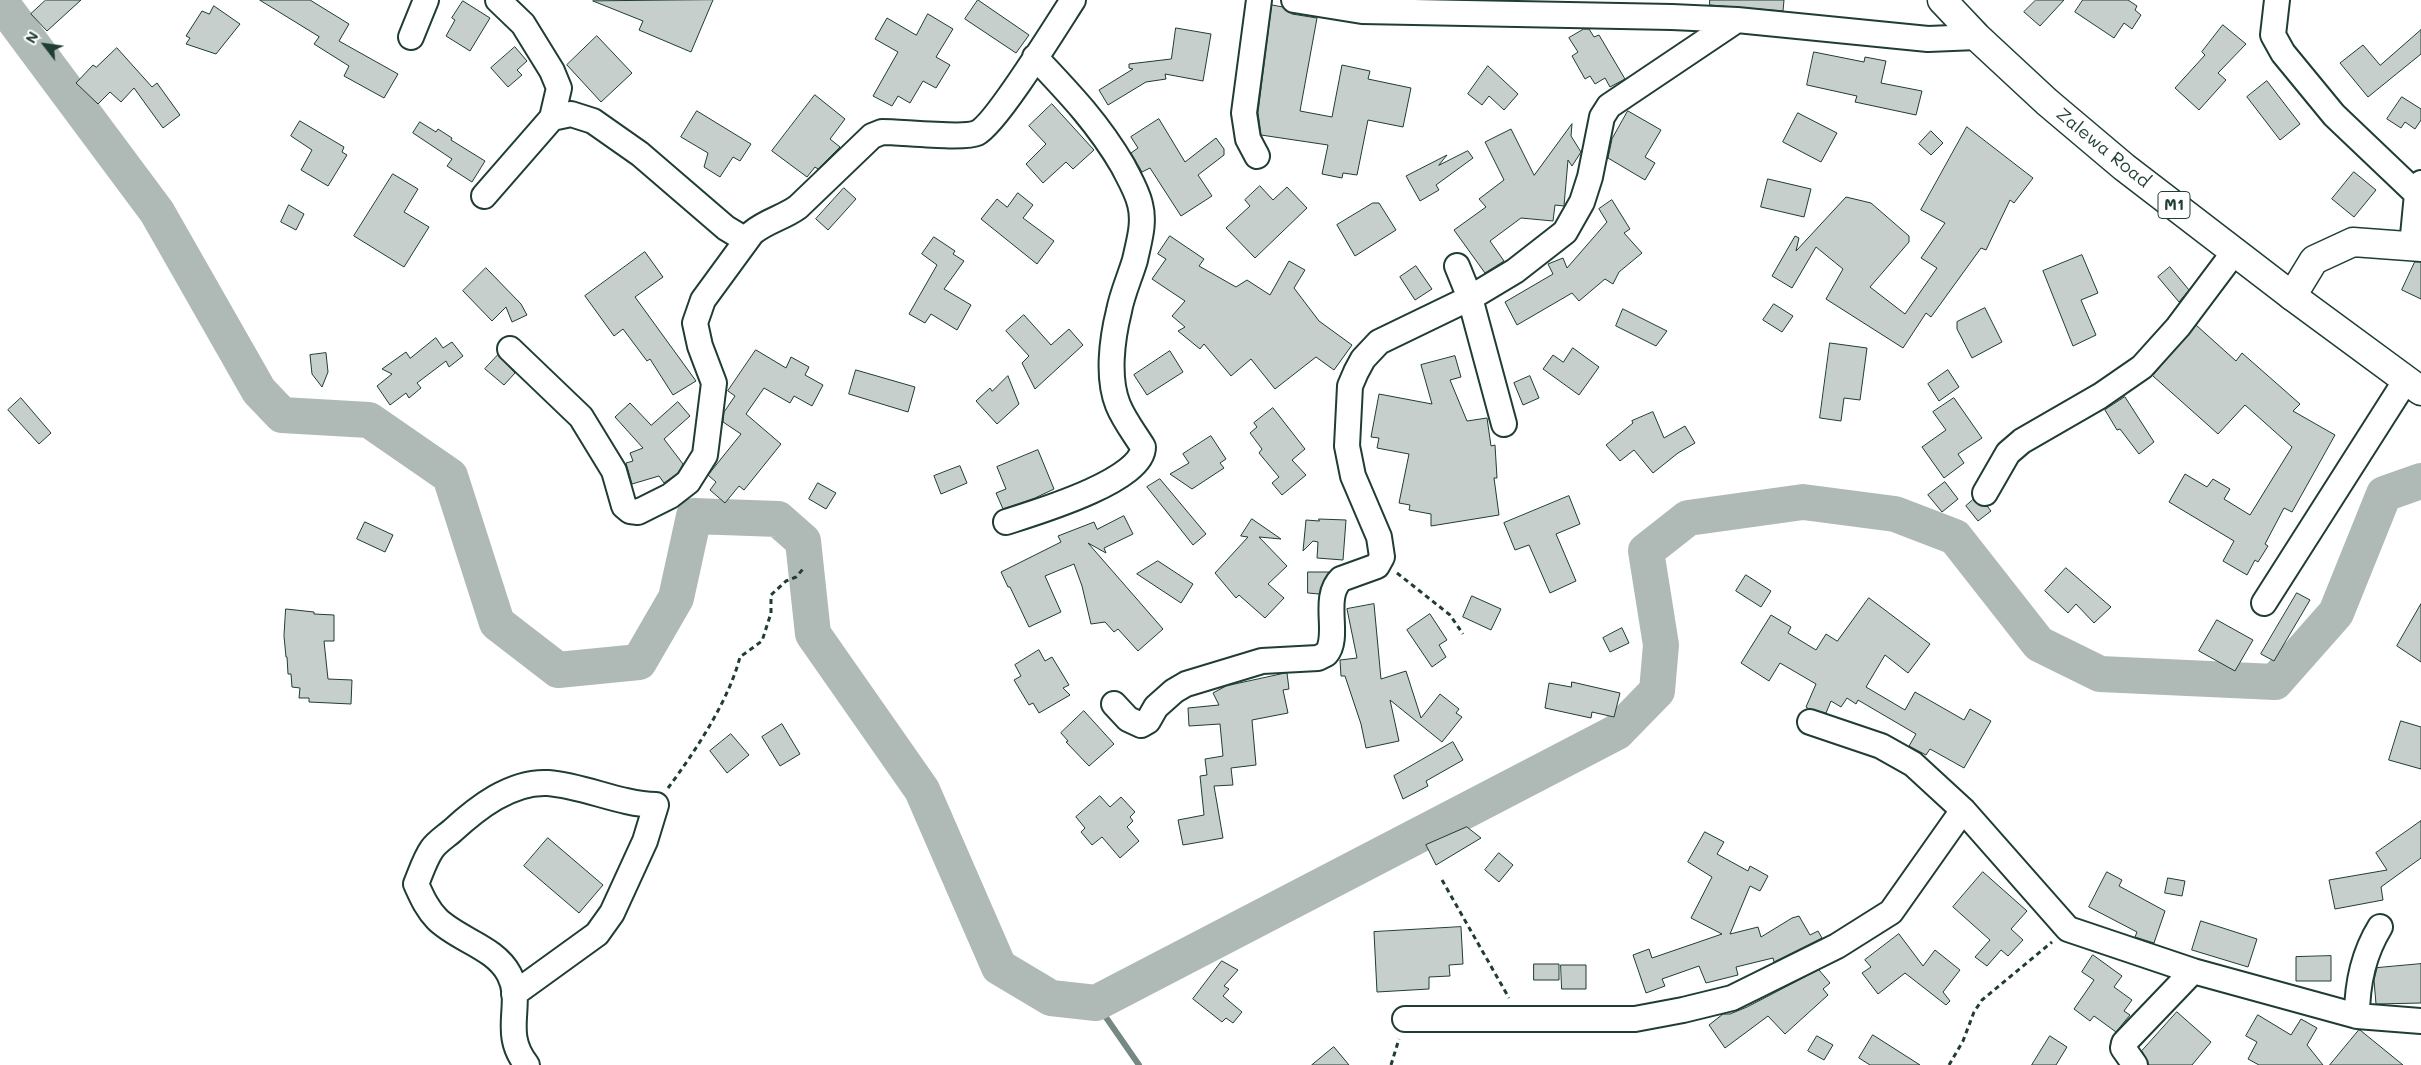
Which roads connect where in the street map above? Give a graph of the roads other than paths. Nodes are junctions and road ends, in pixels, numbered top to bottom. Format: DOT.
graph roads {
  1 [pos="426,0"];
  2 [pos="498,0"];
  3 [pos="1073,0"];
  4 [pos="1259,0"];
  5 [pos="1294,0"];
  6 [pos="1942,0"];
  7 [pos="2277,0"];
  8 [pos="1737,20"];
  9 [pos="411,37"];
  10 [pos="1976,37"];
  11 [pos="1035,57"];
  12 [pos="552,118"];
  13 [pos="1257,156"];
  14 [pos="2419,189"];
  15 [pos="484,196"];
  16 [pos="746,240"];
  17 [pos="2417,246"];
  18 [pos="2236,251"];
  19 [pos="1457,266"];
  20 [pos="2292,296"];
  21 [pos="1470,298"];
  22 [pos="510,349"];
  23 [pos="2414,386"];
  24 [pos="1504,424"];
  25 [pos="1985,493"];
  26 [pos="1006,522"];
  27 [pos="2264,603"];
  28 [pos="1114,704"];
  29 [pos="1810,722"];
  30 [pos="1963,810"];
  31 [pos="2380,927"];
  32 [pos="2194,971"];
  33 [pos="514,994"];
  34 [pos="2357,1016"];
  35 [pos="1404,1019"];
  36 [pos="2421,1021"];
  37 [pos="527,1065"];
  38 [pos="2135,1065"];
  1 -- 9 [label="street"];
  2 -- 12 [label="street"];
  3 -- 11 [label="street"];
  4 -- 13 [label="street"];
  5 -- 8 [label="street"];
  6 -- 10 [label="main road, Zalewa Road / M1"];
  7 -- 14 [label="street"];
  8 -- 10 [label="street"];
  8 -- 21 [label="street"];
  10 -- 18 [label="main road, Zalewa Road / M1"];
  11 -- 16 [label="street"];
  11 -- 26 [label="street"];
  12 -- 15 [label="street"];
  12 -- 16 [label="street"];
  14 -- 17 [label="street"];
  16 -- 22 [label="street"];
  17 -- 20 [label="main road"];
  18 -- 20 [label="main road, Zalewa Road / M1"];
  18 -- 25 [label="street"];
  19 -- 21 [label="street"];
  20 -- 23 [label="main road, Zalewa Road / M1"];
  21 -- 24 [label="street"];
  21 -- 28 [label="street"];
  23 -- 27 [label="street"];
  29 -- 30 [label="street"];
  30 -- 32 [label="street"];
  30 -- 35 [label="street"];
  31 -- 34 [label="street"];
  32 -- 34 [label="street"];
  32 -- 38 [label="street"];
  33 -- 33 [label="street"];
  33 -- 37 [label="street"];
  34 -- 36 [label="street"];
}
